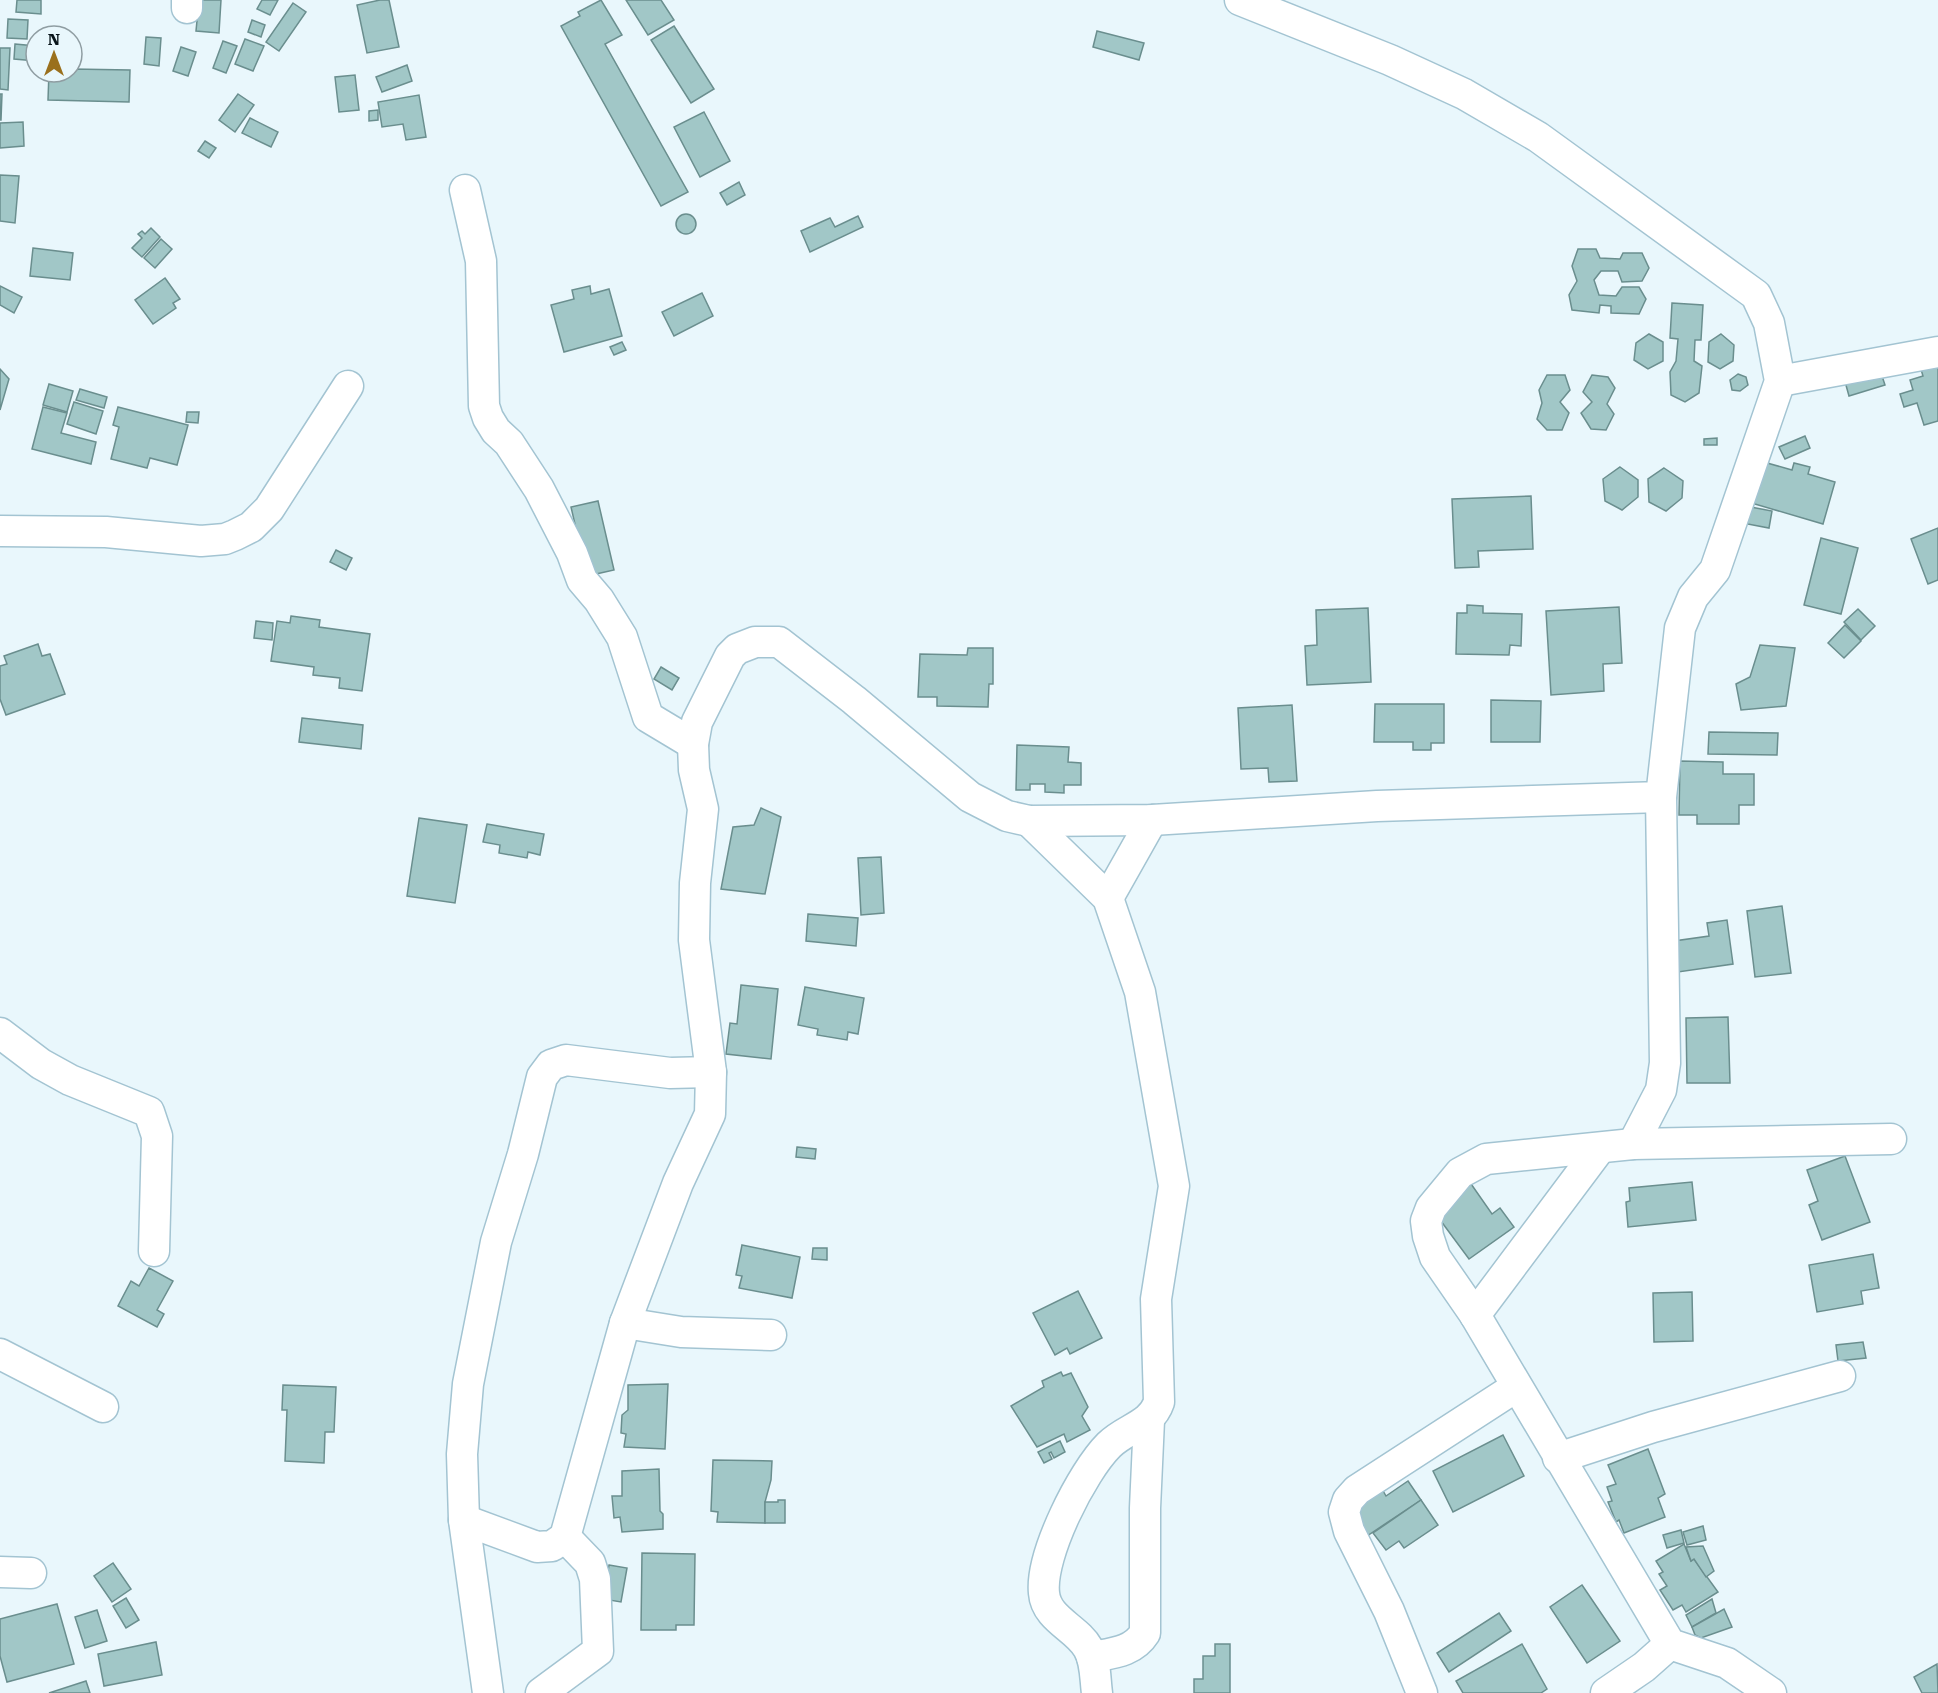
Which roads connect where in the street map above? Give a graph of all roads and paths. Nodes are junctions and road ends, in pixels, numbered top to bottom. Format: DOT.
graph roads {
  1 [pos="1240,0"];
  2 [pos="465,190"];
  3 [pos="1938,351"];
  4 [pos="1780,381"];
  5 [pos="348,386"];
  6 [pos="0,531"];
  7 [pos="693,744"];
  8 [pos="1661,797"];
  9 [pos="1029,820"];
  10 [pos="1152,820"];
  11 [pos="1108,898"];
  12 [pos="0,1033"];
  13 [pos="711,1072"];
  14 [pos="1891,1139"];
  15 [pos="1633,1144"];
  16 [pos="1600,1148"];
  17 [pos="154,1251"];
  18 [pos="1475,1316"];
  19 [pos="625,1323"];
  20 [pos="771,1335"];
  21 [pos="0,1354"];
  22 [pos="1840,1376"];
  23 [pos="1516,1387"];
  24 [pos="103,1407"];
  25 [pos="1149,1420"];
  26 [pos="1558,1458"];
  27 [pos="464,1520"];
  28 [pos="565,1537"];
  29 [pos="0,1572"];
  30 [pos="32,1573"];
  31 [pos="1670,1644"];
  32 [pos="1092,1658"];
  33 [pos="488,1693"];
  34 [pos="542,1693"];
  35 [pos="1097,1693"];
  36 [pos="1422,1693"];
  37 [pos="1606,1693"];
  38 [pos="1771,1693"];
  1 -- 4 [label="street"];
  2 -- 7 [label="street"];
  3 -- 4 [label="street"];
  4 -- 8 [label="street"];
  5 -- 6 [label="street"];
  7 -- 9 [label="street"];
  7 -- 13 [label="street"];
  8 -- 10 [label="street"];
  8 -- 15 [label="street"];
  9 -- 10 [label="street"];
  9 -- 11 [label="street"];
  10 -- 11 [label="street"];
  11 -- 25 [label="street"];
  12 -- 17 [label="street"];
  13 -- 19 [label="street"];
  13 -- 27 [label="street"];
  14 -- 15 [label="street"];
  15 -- 16 [label="street"];
  16 -- 18 [label="street"];
  16 -- 18 [label="street"];
  18 -- 23 [label="street"];
  19 -- 20 [label="street"];
  19 -- 28 [label="street"];
  21 -- 24 [label="street"];
  22 -- 26 [label="street"];
  23 -- 26 [label="street"];
  23 -- 36 [label="street"];
  25 -- 32 [label="street"];
  25 -- 32 [label="street"];
  26 -- 31 [label="street"];
  27 -- 28 [label="street"];
  27 -- 33 [label="street"];
  28 -- 34 [label="street"];
  29 -- 30 [label="street"];
  31 -- 37 [label="street"];
  31 -- 38 [label="street"];
  32 -- 35 [label="street"];
}
